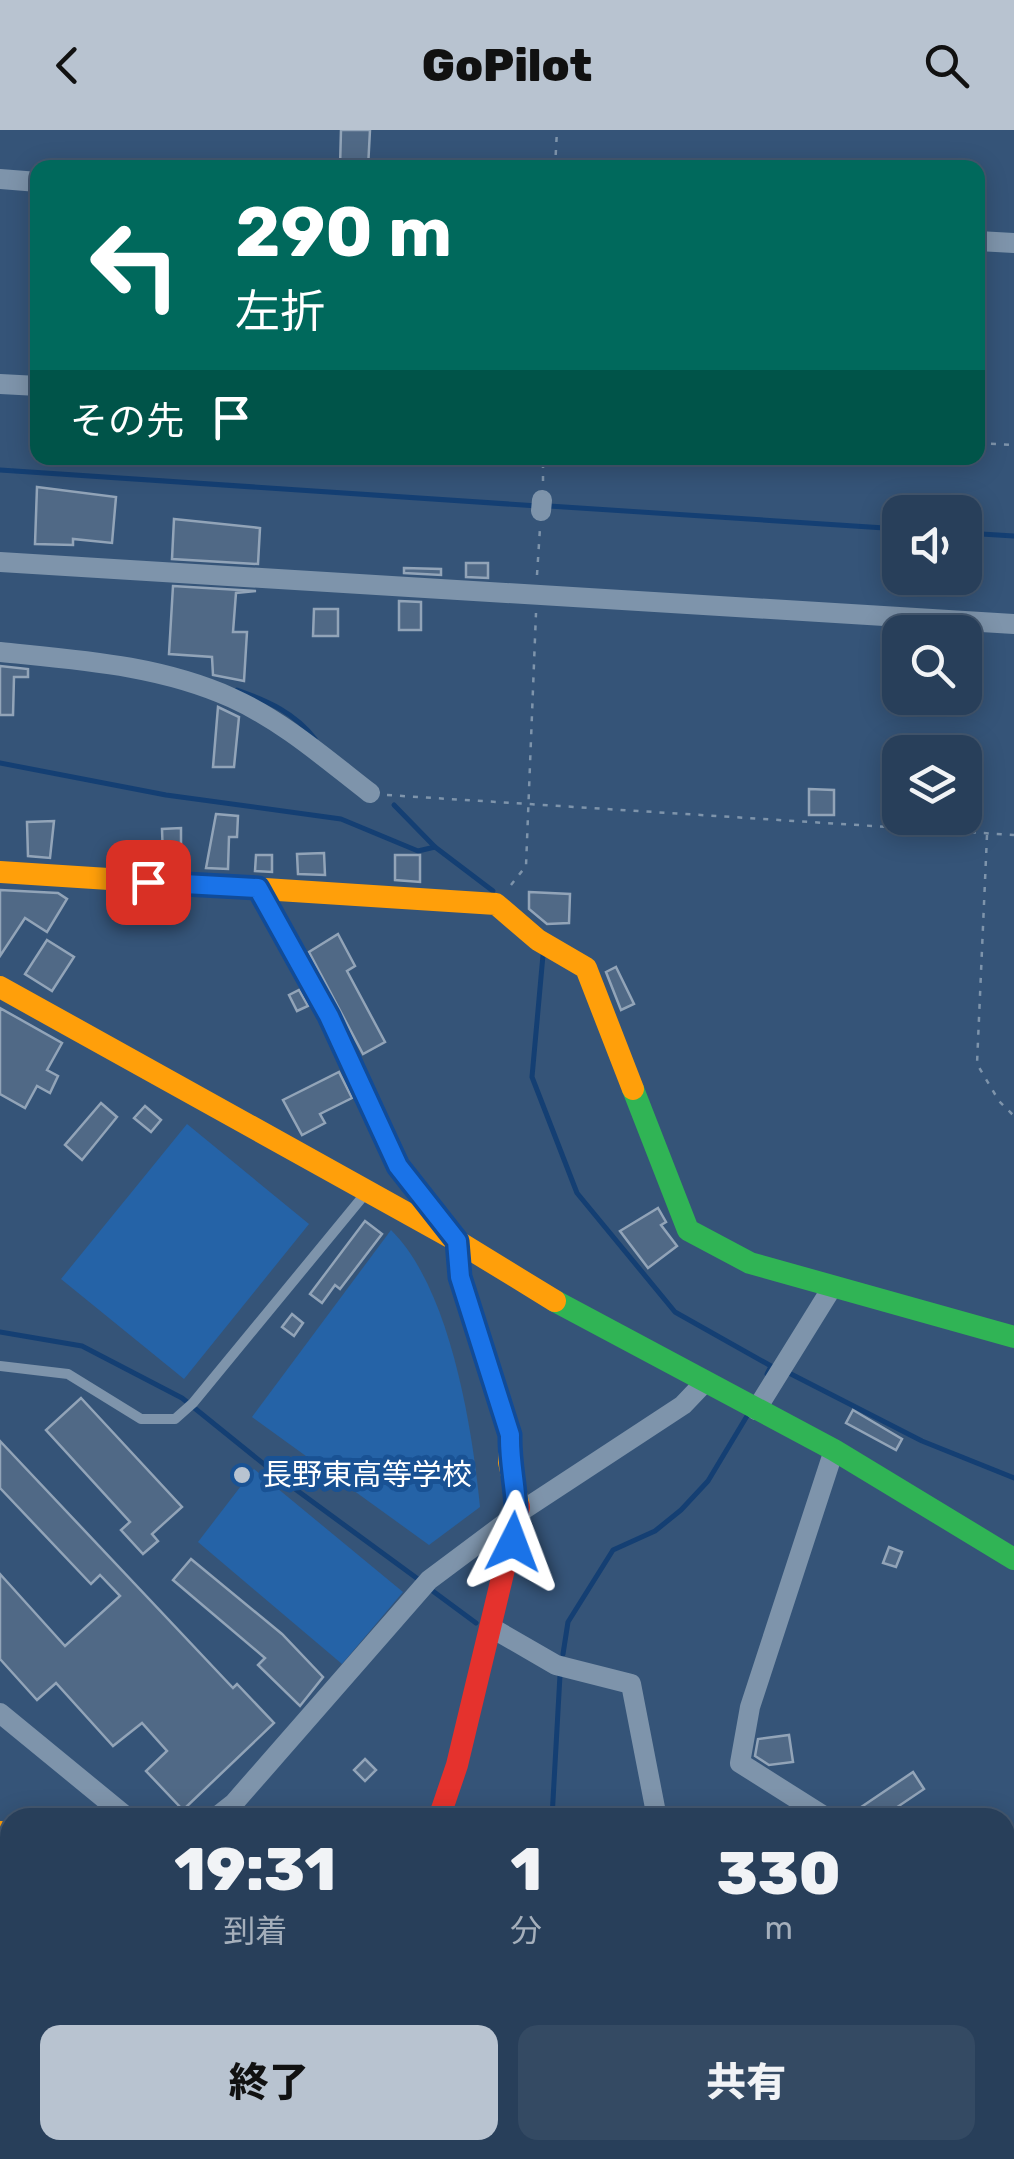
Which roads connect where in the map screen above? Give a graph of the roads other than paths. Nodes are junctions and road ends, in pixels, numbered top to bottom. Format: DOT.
graph roads {
  1 [pos="0,179"];
  2 [pos="30,181"];
  3 [pos="985,241"];
  4 [pos="1014,243"];
  5 [pos="0,384"];
  6 [pos="30,386"];
  7 [pos="0,562"];
  8 [pos="1014,624"];
  9 [pos="0,652"];
  10 [pos="370,793"];
  11 [pos="0,872"];
  12 [pos="258,888"];
  13 [pos="0,987"];
  14 [pos="366,1193"];
  15 [pos="457,1241"];
  16 [pos="833,1286"];
  17 [pos="1014,1337"];
  18 [pos="0,1366"];
  19 [pos="704,1384"];
  20 [pos="756,1410"];
  21 [pos="834,1450"];
  22 [pos="520,1512"];
  23 [pos="1014,1559"];
  24 [pos="492,1628"];
  25 [pos="0,1713"];
  26 [pos="116,1808"];
  27 [pos="228,1808"];
  28 [pos="442,1808"];
  29 [pos="655,1808"];
  30 [pos="811,1808"];
  1 -- 2 [label="street"];
  3 -- 4 [label="street"];
  5 -- 6 [label="street"];
  7 -- 8 [label="street"];
  9 -- 10 [label="street"];
  11 -- 12 [label="street"];
  12 -- 15 [label="street"];
  12 -- 16 [label="street"];
  13 -- 14 [label="street"];
  14 -- 15 [label="street"];
  14 -- 18 [label="lane"];
  15 -- 19 [label="street"];
  15 -- 22 [label="street"];
  16 -- 17 [label="street"];
  16 -- 20 [label="street"];
  19 -- 20 [label="street"];
  19 -- 22 [label="street"];
  20 -- 21 [label="street"];
  21 -- 23 [label="street"];
  21 -- 30 [label="street"];
  22 -- 24 [label="street"];
  22 -- 27 [label="street"];
  24 -- 28 [label="street"];
  24 -- 29 [label="street"];
  25 -- 26 [label="street"];
}
